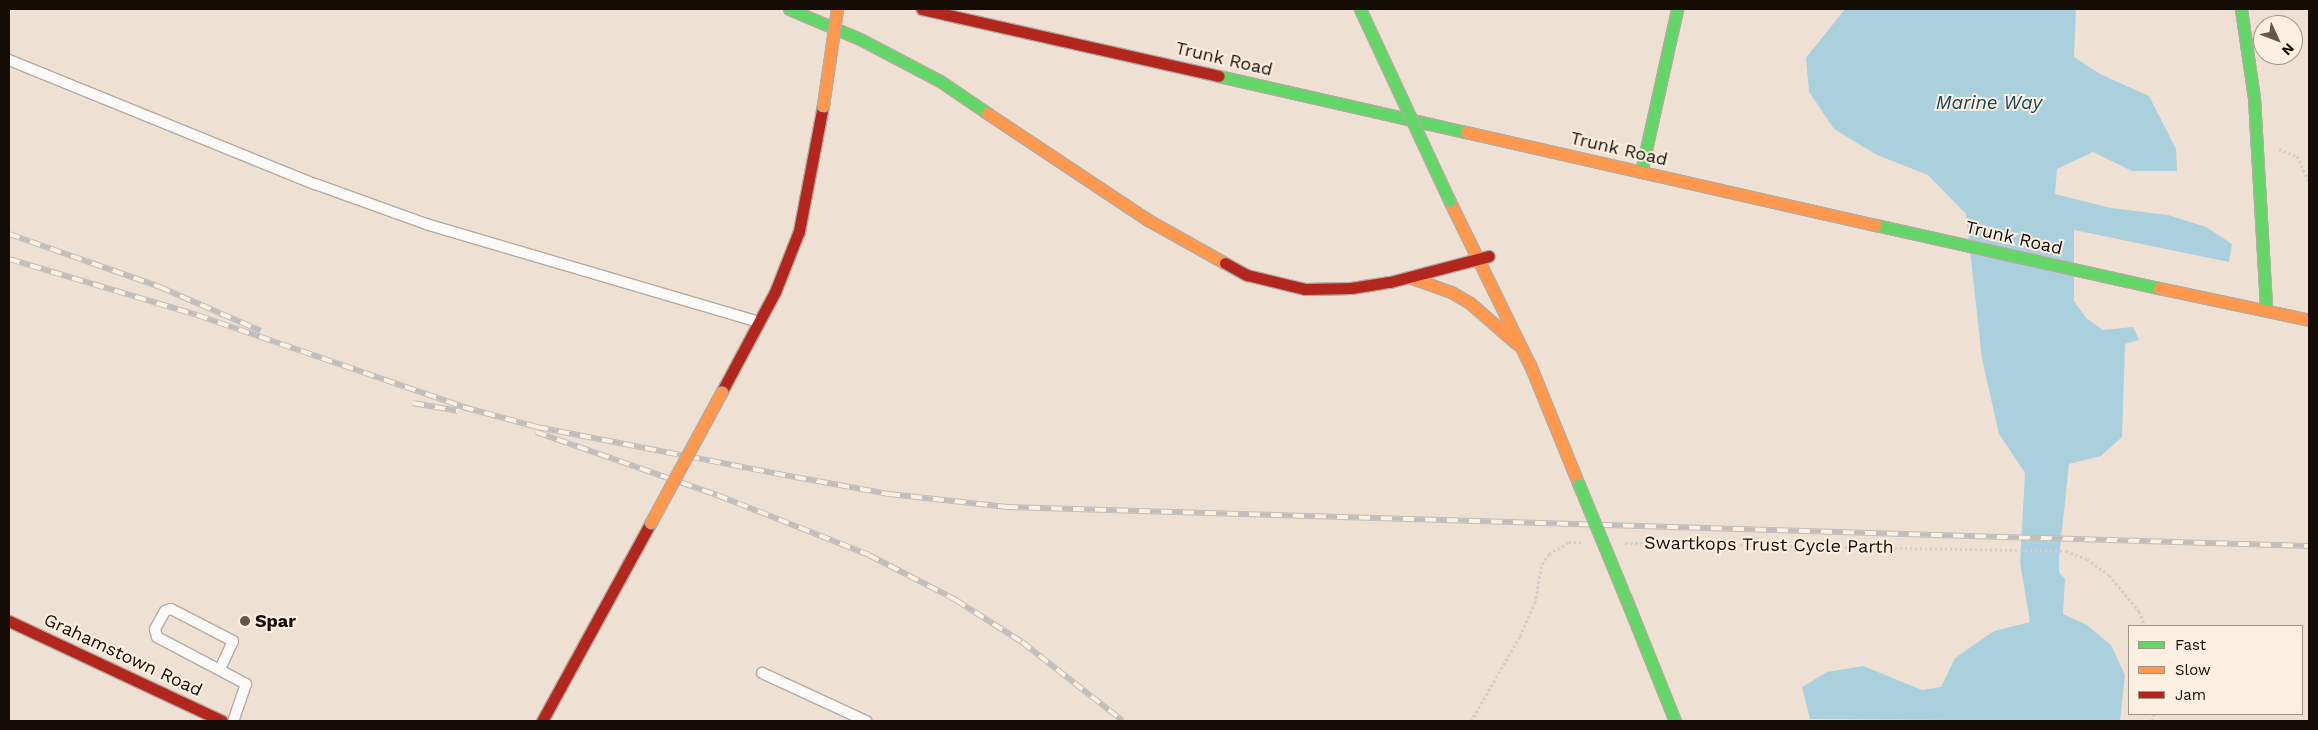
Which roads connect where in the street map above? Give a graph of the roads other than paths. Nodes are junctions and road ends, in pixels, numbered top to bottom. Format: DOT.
graph roads {
  1 [pos="789,9"];
  2 [pos="837,9"];
  3 [pos="922,9"];
  4 [pos="1360,9"];
  5 [pos="1677,9"];
  6 [pos="2241,9"];
  7 [pos="9,60"];
  8 [pos="1423,105"];
  9 [pos="1439,140"];
  10 [pos="1641,172"];
  11 [pos="1482,238"];
  12 [pos="1489,256"];
  13 [pos="1477,260"];
  14 [pos="1409,277"];
  15 [pos="2266,309"];
  16 [pos="2309,320"];
  17 [pos="760,322"];
  18 [pos="1517,344"];
  19 [pos="1530,365"];
  20 [pos="9,621"];
  21 [pos="220,669"];
  22 [pos="762,673"];
  23 [pos="222,721"];
  24 [pos="233,721"];
  25 [pos="542,721"];
  26 [pos="866,721"];
  27 [pos="1675,721"];
  1 -- 14 [label="main road"];
  2 -- 17 [label="main road, bridge"];
  3 -- 10 [label="main road, Trunk Road"];
  4 -- 13 [label="main road, bridge"];
  5 -- 10 [label="main road"];
  6 -- 15 [label="main road"];
  7 -- 17 [label="lane"];
  8 -- 9 [label="main road"];
  10 -- 15 [label="main road, Trunk Road"];
  11 -- 12 [label="main road"];
  12 -- 13 [label="main road"];
  12 -- 19 [label="main road"];
  13 -- 14 [label="main road"];
  13 -- 18 [label="main road"];
  14 -- 18 [label="main road"];
  15 -- 16 [label="main road, Trunk Road"];
  17 -- 25 [label="main road, bridge"];
  18 -- 19 [label="main road"];
  19 -- 27 [label="main road, bridge"];
  20 -- 23 [label="main road, Grahamstown Road"];
  21 -- 21 [label="lane"];
  21 -- 24 [label="lane"];
  22 -- 26 [label="lane"];
}
